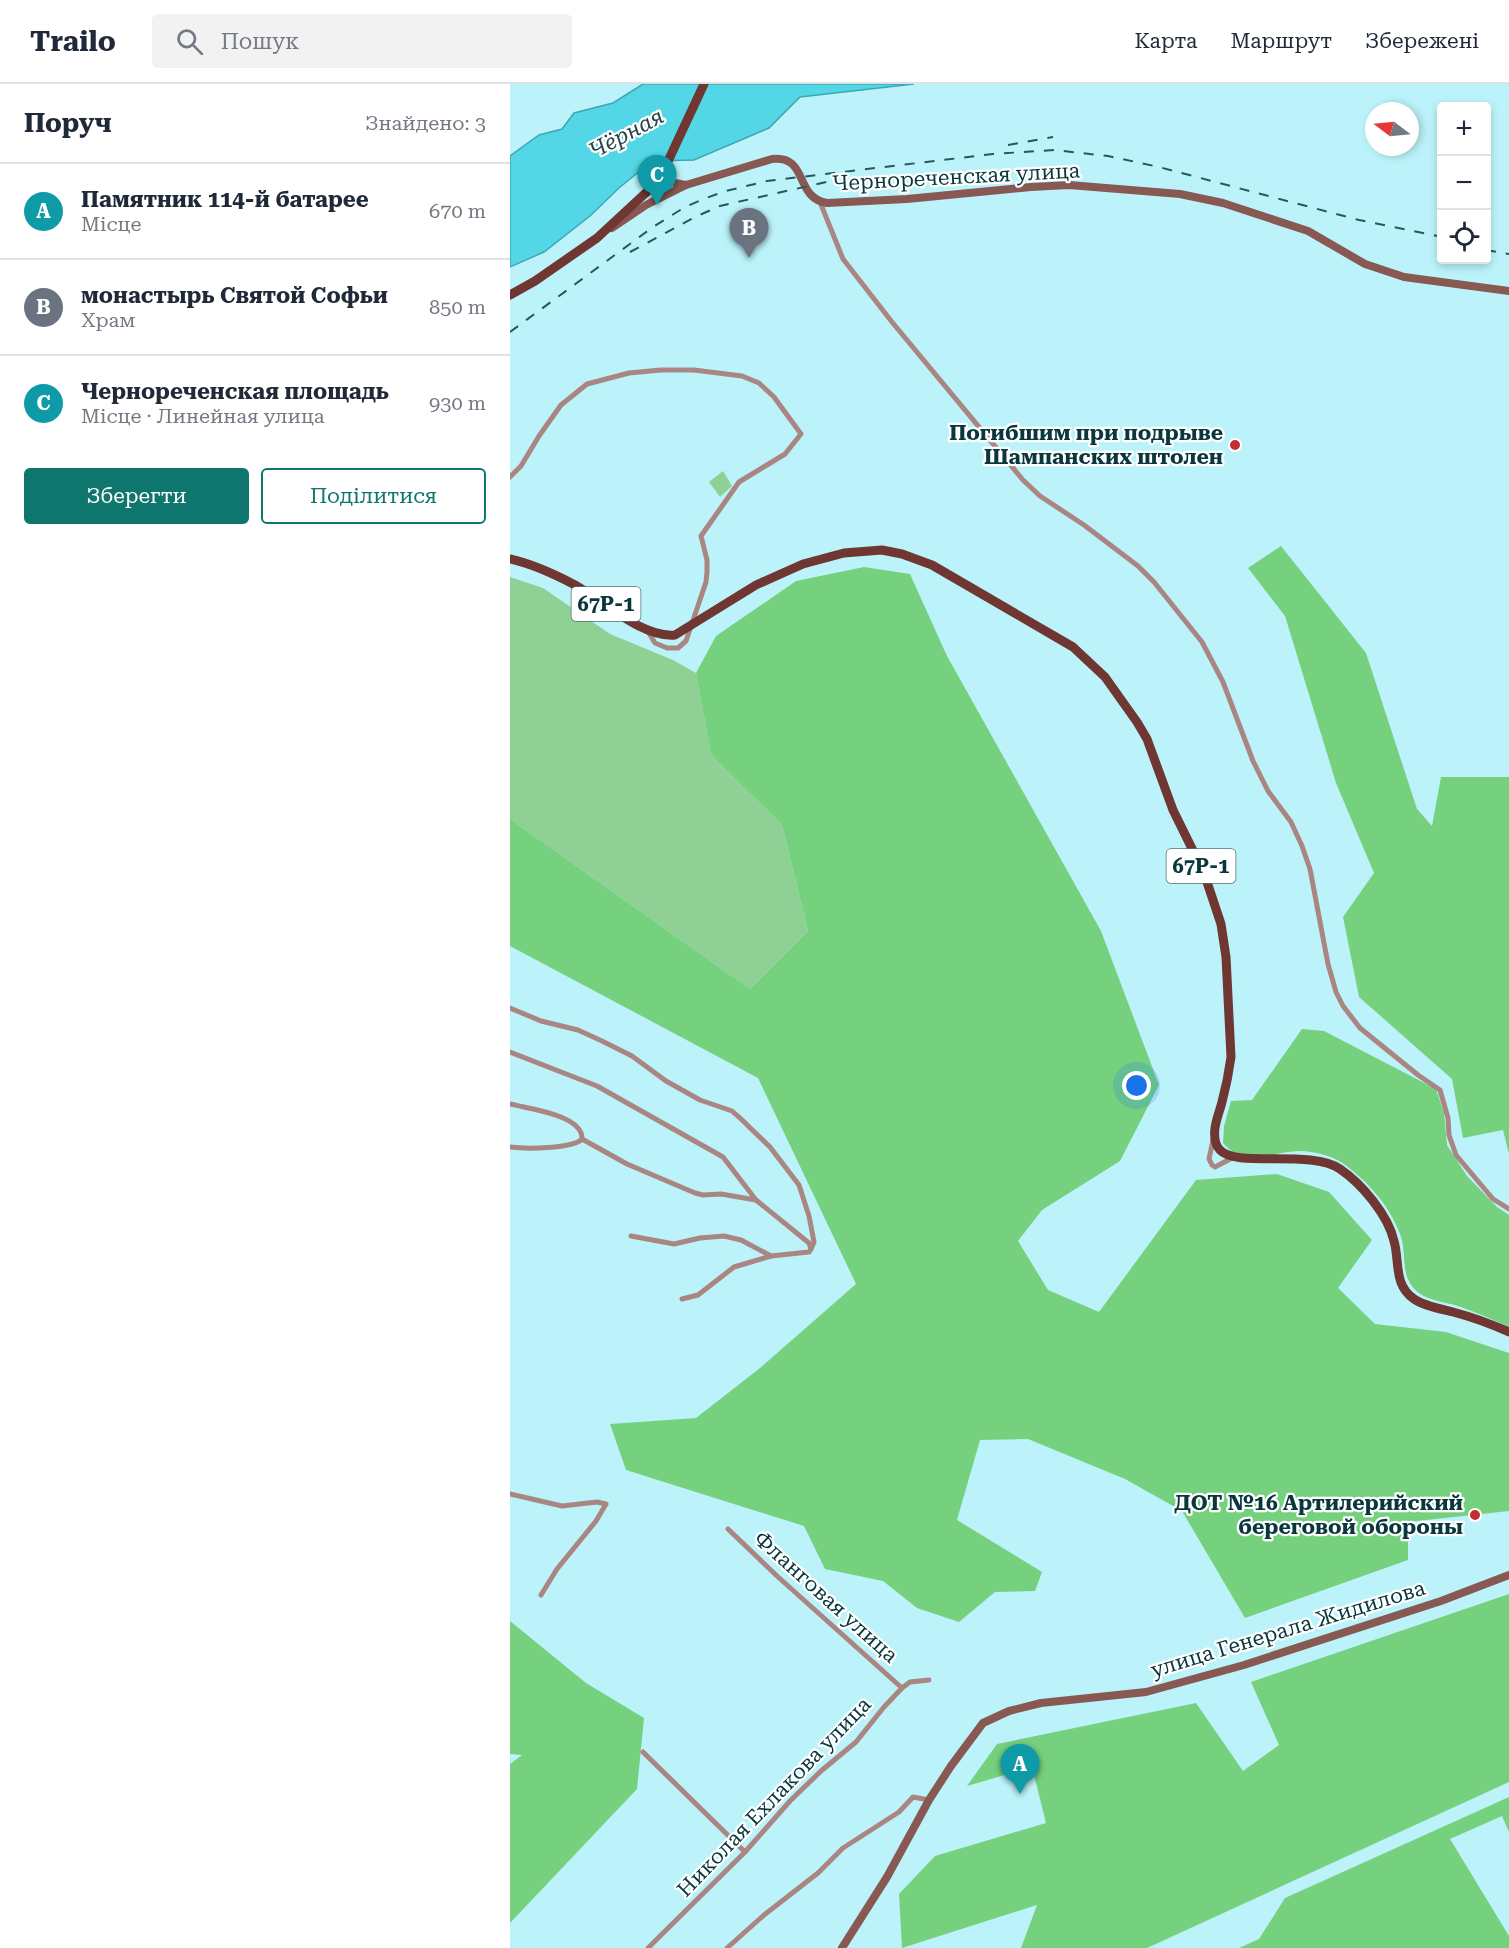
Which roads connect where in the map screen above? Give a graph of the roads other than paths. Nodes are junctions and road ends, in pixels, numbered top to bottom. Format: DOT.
graph roads {
  1 [pos="704,84"];
  2 [pos="662,174"];
  3 [pos="686,186"];
  4 [pos="820,202"];
  5 [pos="597,238"];
  6 [pos="1509,291"];
  7 [pos="510,295"];
  8 [pos="510,477"];
  9 [pos="510,559"];
  10 [pos="691,626"];
  11 [pos="646,629"];
  12 [pos="510,1008"];
  13 [pos="510,1052"];
  14 [pos="510,1104"];
  15 [pos="1215,1135"];
  16 [pos="582,1139"];
  17 [pos="510,1147"];
  18 [pos="1234,1157"];
  19 [pos="756,1200"];
  20 [pos="1509,1209"];
  21 [pos="631,1236"];
  22 [pos="810,1246"];
  23 [pos="771,1256"];
  24 [pos="682,1299"];
  25 [pos="1509,1332"];
  26 [pos="510,1494"];
  27 [pos="728,1529"];
  28 [pos="1509,1575"];
  29 [pos="541,1595"];
  30 [pos="929,1680"];
  31 [pos="902,1689"];
  32 [pos="644,1752"];
  33 [pos="929,1800"];
  34 [pos="746,1852"];
  35 [pos="648,1948"];
  36 [pos="726,1948"];
  37 [pos="842,1948"];
  1 -- 2 [label="main road"];
  2 -- 3 [label="main road"];
  2 -- 5 [label="main road"];
  3 -- 4 [label="main road"];
  3 -- 5 [label="main road"];
  4 -- 6 [label="main road, Чернореченская улица"];
  4 -- 20 [label="street"];
  5 -- 7 [label="main road"];
  8 -- 10 [label="street"];
  9 -- 11 [label="main road, 67Р-1"];
  10 -- 11 [label="main road, 67Р-1"];
  10 -- 11 [label="street"];
  10 -- 15 [label="main road, 67Р-1"];
  12 -- 22 [label="street"];
  13 -- 19 [label="street"];
  14 -- 16 [label="street"];
  15 -- 18 [label="main road"];
  15 -- 18 [label="street"];
  16 -- 17 [label="street"];
  16 -- 19 [label="street"];
  18 -- 25 [label="main road"];
  19 -- 22 [label="street"];
  21 -- 23 [label="street"];
  22 -- 23 [label="street"];
  23 -- 24 [label="street"];
  26 -- 29 [label="street"];
  27 -- 31 [label="street, Фланговая улица"];
  28 -- 33 [label="main road, улица Генерала Жидилова"];
  30 -- 31 [label="street, Николая Ехлакова улица"];
  31 -- 34 [label="street, Николая Ехлакова улица"];
  32 -- 34 [label="street"];
  33 -- 36 [label="street"];
  33 -- 37 [label="main road, улица Генерала Жидилова"];
  34 -- 35 [label="street, Николая Ехлакова улица"];
}
